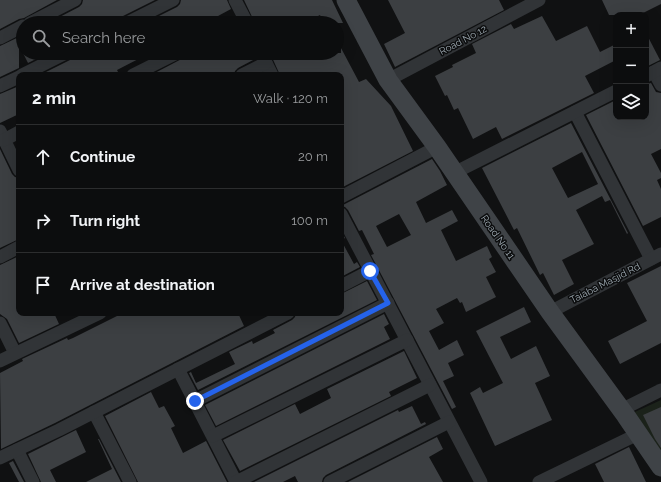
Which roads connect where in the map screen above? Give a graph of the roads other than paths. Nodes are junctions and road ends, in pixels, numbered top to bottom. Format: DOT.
graph roads {
  1 [pos="76,0"];
  2 [pos="173,0"];
  3 [pos="235,0"];
  4 [pos="346,0"];
  5 [pos="534,1"];
  6 [pos="44,16"];
  7 [pos="141,16"];
  8 [pos="241,16"];
  9 [pos="16,30"];
  10 [pos="0,38"];
  11 [pos="52,60"];
  12 [pos="163,60"];
  13 [pos="261,60"];
  14 [pos="265,60"];
  15 [pos="28,72"];
  16 [pos="139,72"];
  17 [pos="246,72"];
  18 [pos="271,72"];
  19 [pos="654,72"];
  20 [pos="16,78"];
  21 [pos="388,80"];
  22 [pos="661,85"];
  23 [pos="0,86"];
  24 [pos="613,93"];
  25 [pos="575,112"];
  26 [pos="16,133"];
  27 [pos="2,135"];
  28 [pos="437,147"];
  29 [pos="16,164"];
  30 [pos="454,172"];
  31 [pos="344,195"];
  32 [pos="344,220"];
  33 [pos="16,249"];
  34 [pos="0,257"];
  35 [pos="656,257"];
  36 [pos="370,271"];
  37 [pos="344,284"];
  38 [pos="388,303"];
  39 [pos="550,312"];
  40 [pos="94,316"];
  41 [pos="282,316"];
  42 [pos="0,323"];
  43 [pos="406,340"];
  44 [pos="15,353"];
  45 [pos="0,361"];
  46 [pos="178,369"];
  47 [pos="430,385"];
  48 [pos="661,390"];
  49 [pos="195,401"];
  50 [pos="621,410"];
  51 [pos="94,412"];
  52 [pos="449,422"];
  53 [pos="638,434"];
  54 [pos="213,436"];
  55 [pos="17,450"];
  56 [pos="0,458"];
  57 [pos="661,468"];
  58 [pos="33,482"];
  59 [pos="130,482"];
  60 [pos="236,482"];
  61 [pos="330,482"];
  62 [pos="481,482"];
  63 [pos="539,482"];
  1 -- 6 [label="street"];
  2 -- 7 [label="street"];
  3 -- 8 [label="street"];
  4 -- 21 [label="street, Road No 11"];
  5 -- 21 [label="street, Road No 12"];
  9 -- 10 [label="street"];
  11 -- 15 [label="street"];
  12 -- 16 [label="street"];
  13 -- 17 [label="street"];
  14 -- 18 [label="street"];
  19 -- 22 [label="street"];
  20 -- 23 [label="street"];
  21 -- 28 [label="street, Road No 11"];
  24 -- 25 [label="street"];
  25 -- 30 [label="street"];
  25 -- 35 [label="street"];
  26 -- 27 [label="street"];
  27 -- 29 [label="street"];
  28 -- 30 [label="street, Road No 11"];
  28 -- 31 [label="street"];
  30 -- 39 [label="street, Road No 11"];
  32 -- 36 [label="street"];
  33 -- 34 [label="street"];
  35 -- 39 [label="street, Taiaba Masjid Rd"];
  36 -- 37 [label="street"];
  36 -- 38 [label="street"];
  38 -- 43 [label="street"];
  38 -- 49 [label="street"];
  39 -- 50 [label="street, Road No 11"];
  40 -- 44 [label="street"];
  41 -- 46 [label="street"];
  42 -- 44 [label="street"];
  43 -- 47 [label="street"];
  43 -- 54 [label="street"];
  44 -- 45 [label="street"];
  46 -- 49 [label="street"];
  46 -- 51 [label="street"];
  47 -- 52 [label="street"];
  47 -- 60 [label="street"];
  48 -- 50 [label="street"];
  49 -- 54 [label="street"];
  50 -- 53 [label="street, Road No 11"];
  51 -- 55 [label="street"];
  51 -- 59 [label="street"];
  52 -- 61 [label="street"];
  52 -- 62 [label="street"];
  53 -- 57 [label="street, Road No 11"];
  53 -- 63 [label="street"];
  54 -- 60 [label="street"];
  55 -- 56 [label="street"];
  55 -- 58 [label="street"];
}
